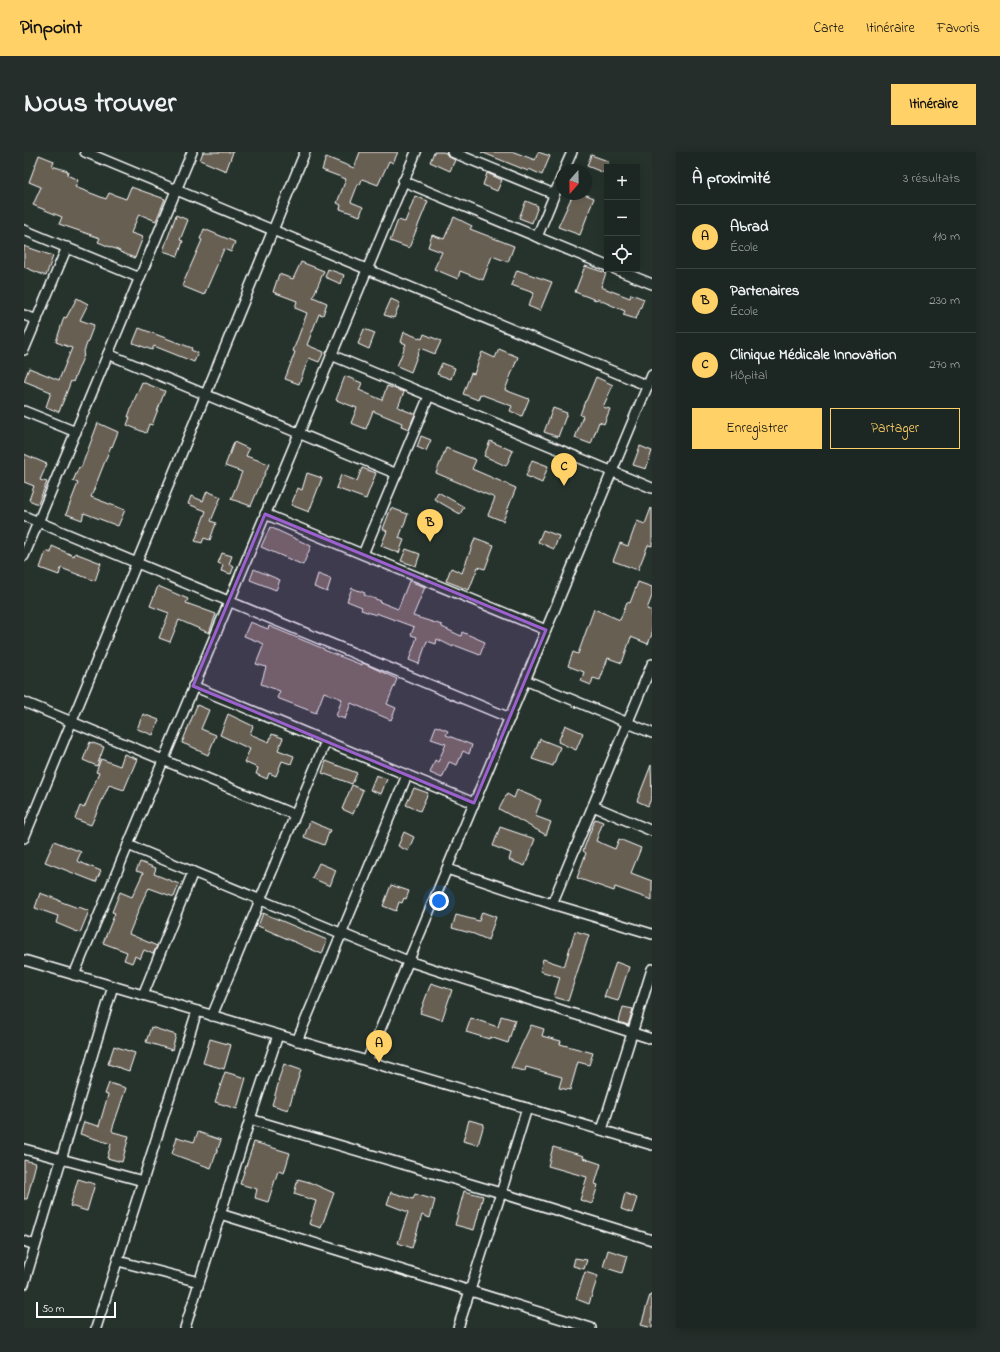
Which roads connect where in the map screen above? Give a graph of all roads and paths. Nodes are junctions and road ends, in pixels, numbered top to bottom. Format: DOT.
graph roads {
  1 [pos="85,152"];
  2 [pos="192,152"];
  3 [pos="305,152"];
  4 [pos="416,152"];
  5 [pos="452,152"];
  6 [pos="572,152"];
  7 [pos="567,164"];
  8 [pos="404,181"];
  9 [pos="176,190"];
  10 [pos="556,190"];
  11 [pos="554,194"];
  12 [pos="24,230"];
  13 [pos="273,230"];
  14 [pos="537,237"];
  15 [pos="67,247"];
  16 [pos="604,265"];
  17 [pos="367,269"];
  18 [pos="622,272"];
  19 [pos="140,278"];
  20 [pos="652,284"];
  21 [pos="24,315"];
  22 [pos="36,320"];
  23 [pos="24,350"];
  24 [pos="108,354"];
  25 [pos="331,355"];
  26 [pos="652,375"];
  27 [pos="648,386"];
  28 [pos="206,394"];
  29 [pos="429,396"];
  30 [pos="24,411"];
  31 [pos="76,432"];
  32 [pos="299,433"];
  33 [pos="612,472"];
  34 [pos="396,474"];
  35 [pos="652,488"];
  36 [pos="265,514"];
  37 [pos="24,516"];
  38 [pos="38,522"];
  39 [pos="363,554"];
  40 [pos="24,556"];
  41 [pos="137,563"];
  42 [pos="228,601"];
  43 [pos="546,630"];
  44 [pos="652,664"];
  45 [pos="526,680"];
  46 [pos="194,686"];
  47 [pos="24,702"];
  48 [pos="510,718"];
  49 [pos="72,722"];
  50 [pos="628,723"];
  51 [pos="652,733"];
  52 [pos="326,741"];
  53 [pos="163,760"];
  54 [pos="407,775"];
  55 [pos="474,803"];
  56 [pos="593,806"];
  57 [pos="295,815"];
  58 [pos="652,832"];
  59 [pos="24,838"];
  60 [pos="128,845"];
  61 [pos="447,869"];
  62 [pos="193,872"];
  63 [pos="260,900"];
  64 [pos="552,904"];
  65 [pos="341,933"];
  66 [pos="652,934"];
  67 [pos="24,960"];
  68 [pos="408,961"];
  69 [pos="652,969"];
  70 [pos="74,975"];
  71 [pos="113,986"];
  72 [pos="142,995"];
  73 [pos="197,1011"];
  74 [pos="212,1016"];
  75 [pos="632,1033"];
  76 [pos="278,1035"];
  77 [pos="652,1039"];
  78 [pos="297,1040"];
  79 [pos="367,1061"];
  80 [pos="526,1108"];
  81 [pos="250,1119"];
  82 [pos="602,1130"];
  83 [pos="652,1145"];
  84 [pos="24,1149"];
  85 [pos="62,1159"];
  86 [pos="143,1181"];
  87 [pos="501,1193"];
  88 [pos="220,1214"];
  89 [pos="652,1240"];
  90 [pos="24,1242"];
  91 [pos="35,1245"];
  92 [pos="118,1261"];
  93 [pos="199,1282"];
  94 [pos="24,1284"];
  95 [pos="470,1290"];
  96 [pos="561,1324"];
  97 [pos="96,1328"];
  98 [pos="185,1328"];
  99 [pos="458,1328"];
  100 [pos="591,1328"];
  1 -- 9 [label="street"];
  2 -- 9 [label="street"];
  3 -- 13 [label="street"];
  4 -- 8 [label="street"];
  5 -- 11 [label="street"];
  6 -- 7 [label="street"];
  8 -- 14 [label="street"];
  8 -- 17 [label="street"];
  9 -- 13 [label="street"];
  9 -- 19 [label="street"];
  10 -- 11 [label="street"];
  11 -- 14 [label="street"];
  12 -- 15 [label="street"];
  13 -- 17 [label="street"];
  13 -- 28 [label="street"];
  14 -- 16 [label="street"];
  15 -- 19 [label="street"];
  15 -- 22 [label="street"];
  17 -- 25 [label="street"];
  17 -- 27 [label="street"];
  18 -- 20 [label="street"];
  19 -- 24 [label="street"];
  21 -- 22 [label="street"];
  22 -- 23 [label="street"];
  24 -- 28 [label="street"];
  24 -- 31 [label="street"];
  25 -- 29 [label="street"];
  25 -- 32 [label="street"];
  26 -- 27 [label="street"];
  27 -- 33 [label="street"];
  28 -- 32 [label="street"];
  28 -- 41 [label="street"];
  29 -- 33 [label="street"];
  29 -- 34 [label="street"];
  30 -- 31 [label="street"];
  31 -- 38 [label="street"];
  32 -- 34 [label="street"];
  32 -- 36 [label="street"];
  33 -- 35 [label="street"];
  33 -- 43 [label="street"];
  34 -- 39 [label="street"];
  36 -- 39 [label="street"];
  36 -- 42 [label="street"];
  37 -- 38 [label="street"];
  38 -- 40 [label="street"];
  38 -- 41 [label="street"];
  39 -- 43 [label="street"];
  41 -- 42 [label="street"];
  41 -- 49 [label="street"];
  42 -- 46 [label="street"];
  42 -- 48 [label="street"];
  43 -- 45 [label="street"];
  44 -- 50 [label="street"];
  45 -- 48 [label="street"];
  45 -- 50 [label="street"];
  46 -- 52 [label="street"];
  46 -- 53 [label="street"];
  47 -- 49 [label="street"];
  48 -- 55 [label="street"];
  49 -- 53 [label="street"];
  49 -- 59 [label="street"];
  50 -- 51 [label="street"];
  50 -- 56 [label="street"];
  52 -- 54 [label="street"];
  52 -- 57 [label="street"];
  53 -- 57 [label="street"];
  53 -- 60 [label="street"];
  54 -- 55 [label="street"];
  54 -- 65 [label="street"];
  55 -- 61 [label="street"];
  56 -- 58 [label="street"];
  56 -- 64 [label="street"];
  57 -- 63 [label="street"];
  60 -- 62 [label="street"];
  60 -- 70 [label="street"];
  61 -- 64 [label="street"];
  61 -- 68 [label="street"];
  62 -- 63 [label="street"];
  62 -- 72 [label="street"];
  63 -- 65 [label="street"];
  63 -- 74 [label="street"];
  64 -- 66 [label="street"];
  65 -- 68 [label="street"];
  65 -- 78 [label="street"];
  67 -- 70 [label="street"];
  68 -- 75 [label="street"];
  68 -- 79 [label="street"];
  69 -- 75 [label="street"];
  70 -- 71 [label="street"];
  71 -- 72 [label="street"];
  71 -- 85 [label="street"];
  72 -- 73 [label="street"];
  73 -- 74 [label="street"];
  73 -- 86 [label="street"];
  74 -- 76 [label="street"];
  75 -- 77 [label="street"];
  75 -- 82 [label="street"];
  76 -- 78 [label="street"];
  76 -- 81 [label="street"];
  78 -- 79 [label="street"];
  79 -- 80 [label="street"];
  80 -- 82 [label="street"];
  80 -- 87 [label="street"];
  81 -- 87 [label="street"];
  81 -- 88 [label="street"];
  82 -- 83 [label="street"];
  84 -- 85 [label="street"];
  85 -- 86 [label="street"];
  85 -- 91 [label="street"];
  86 -- 92 [label="street"];
  87 -- 89 [label="street"];
  87 -- 95 [label="street"];
  88 -- 93 [label="street"];
  88 -- 95 [label="street"];
  90 -- 91 [label="street"];
  91 -- 94 [label="street"];
  92 -- 93 [label="street"];
  92 -- 97 [label="street"];
  93 -- 98 [label="street"];
  95 -- 96 [label="street"];
  95 -- 99 [label="street"];
  96 -- 100 [label="street"];
}
